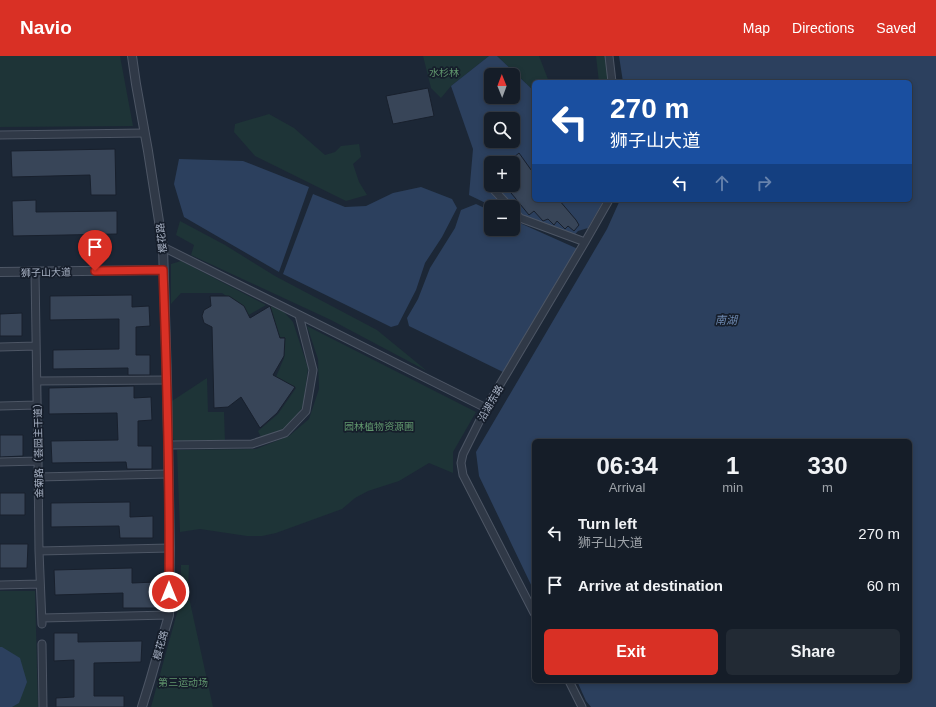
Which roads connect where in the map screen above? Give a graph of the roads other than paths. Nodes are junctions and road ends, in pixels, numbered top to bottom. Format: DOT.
graph roads {
  1 [pos="132,56"];
  2 [pos="609,56"];
  3 [pos="612,80"];
  4 [pos="144,133"];
  5 [pos="0,135"];
  6 [pos="496,192"];
  7 [pos="503,200"];
  8 [pos="608,202"];
  9 [pos="520,218"];
  10 [pos="585,242"];
  11 [pos="163,247"];
  12 [pos="163,270"];
  13 [pos="0,272"];
  14 [pos="35,272"];
  15 [pos="299,315"];
  16 [pos="0,346"];
  17 [pos="36,346"];
  18 [pos="167,380"];
  19 [pos="37,381"];
  20 [pos="37,405"];
  21 [pos="0,406"];
  22 [pos="486,408"];
  23 [pos="168,445"];
  24 [pos="0,462"];
  25 [pos="38,462"];
  26 [pos="168,474"];
  27 [pos="38,477"];
  28 [pos="170,548"];
  29 [pos="39,551"];
  30 [pos="0,584"];
  31 [pos="40,584"];
  32 [pos="532,609"];
  33 [pos="169,615"];
  34 [pos="42,644"];
  35 [pos="570,683"];
  36 [pos="43,707"];
  37 [pos="142,707"];
  38 [pos="582,707"];
  1 -- 4 [label="street, 樱花路"];
  2 -- 3 [label="street"];
  4 -- 5 [label="street"];
  4 -- 11 [label="street, 樱花路"];
  6 -- 7 [label="street"];
  8 -- 10 [label="street, 沿湖东路"];
  9 -- 10 [label="street"];
  10 -- 22 [label="street, 沿湖东路"];
  11 -- 12 [label="street, 樱花路"];
  11 -- 15 [label="street"];
  12 -- 14 [label="street, 狮子山大道"];
  12 -- 18 [label="street, 樱花路"];
  13 -- 14 [label="street, 狮子山大道"];
  14 -- 17 [label="street, 金菊路（荟园主干道）"];
  15 -- 22 [label="street"];
  15 -- 23 [label="street"];
  16 -- 17 [label="street"];
  17 -- 19 [label="street, 金菊路（荟园主干道）"];
  18 -- 19 [label="street"];
  18 -- 23 [label="street, 樱花路"];
  19 -- 20 [label="street, 金菊路（荟园主干道）"];
  20 -- 21 [label="street"];
  20 -- 25 [label="street, 金菊路（荟园主干道）"];
  22 -- 32 [label="street, 沿湖东路"];
  23 -- 26 [label="street, 樱花路"];
  24 -- 25 [label="street"];
  25 -- 27 [label="street, 金菊路（荟园主干道）"];
  26 -- 27 [label="street"];
  26 -- 28 [label="street, 樱花路"];
  27 -- 29 [label="street, 金菊路（荟园主干道）"];
  28 -- 29 [label="street"];
  28 -- 33 [label="street, 樱花路"];
  29 -- 31 [label="street, 金菊路（荟园主干道）"];
  30 -- 31 [label="street"];
  31 -- 33 [label="street, 金菊路（荟园主干道）"];
  33 -- 37 [label="street, 樱花路"];
  34 -- 36 [label="street"];
  35 -- 38 [label="street"];
}
